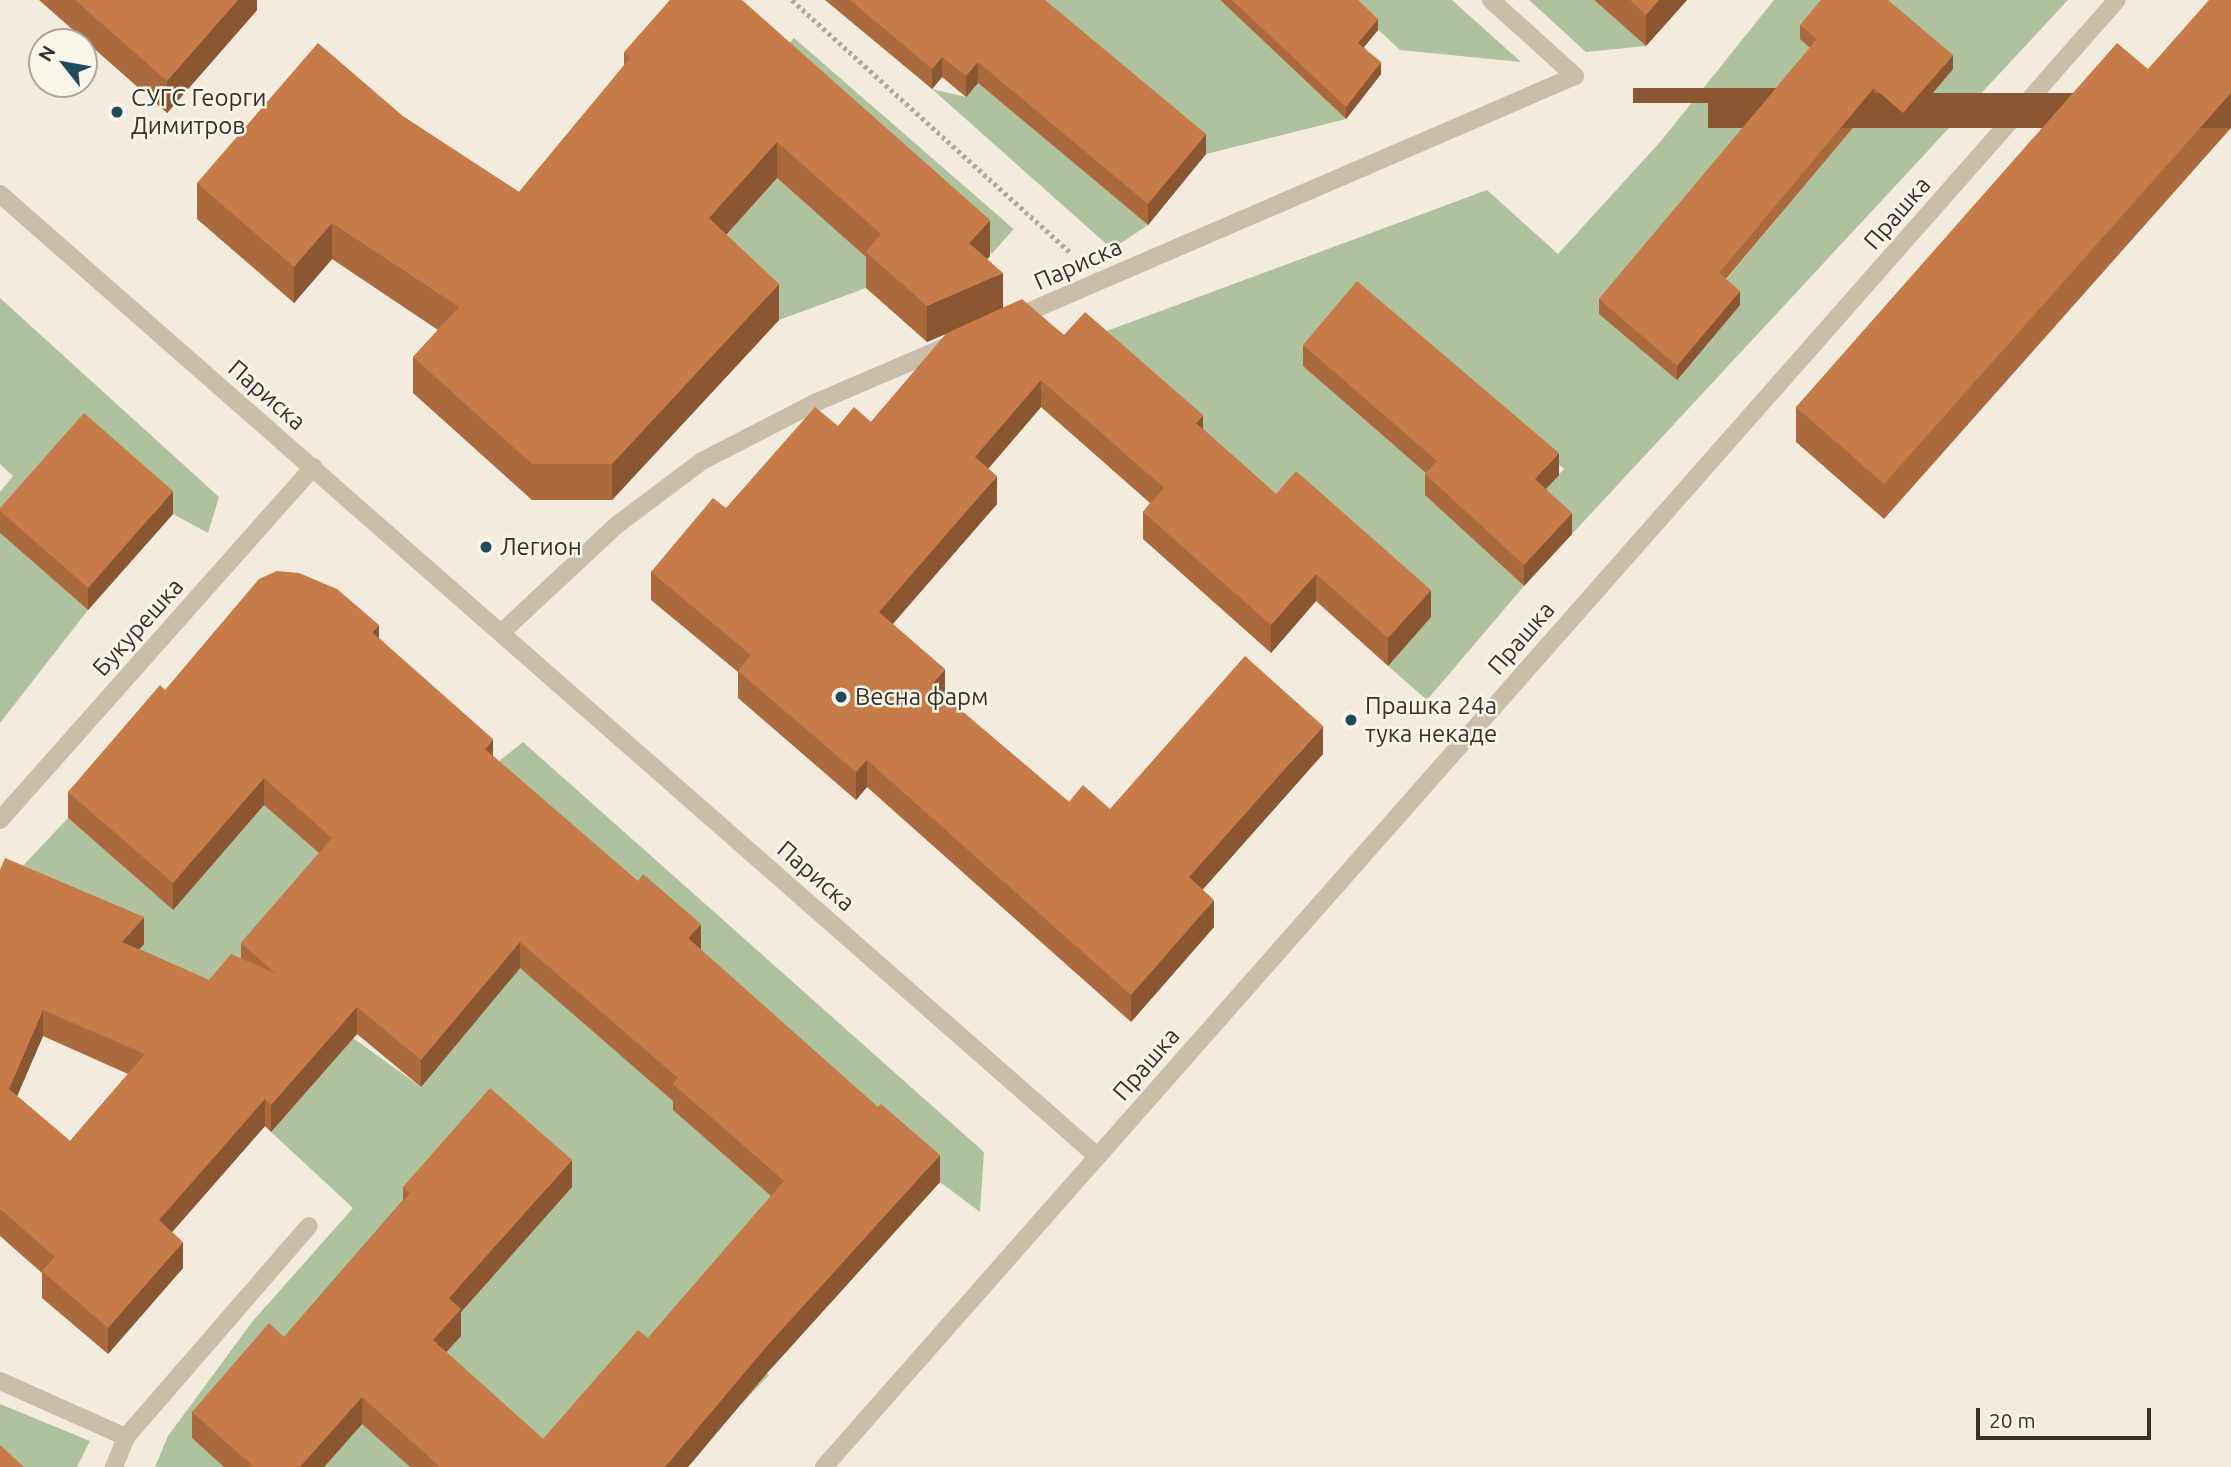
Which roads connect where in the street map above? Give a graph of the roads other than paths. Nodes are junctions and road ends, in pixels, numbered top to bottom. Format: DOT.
graph roads {
  1 [pos="1491,0"];
  2 [pos="2117,0"];
  3 [pos="0,194"];
  4 [pos="992,327"];
  5 [pos="967,338"];
  6 [pos="313,467"];
  7 [pos="502,632"];
  8 [pos="0,820"];
  9 [pos="1097,1156"];
  10 [pos="309,1226"];
  11 [pos="0,1381"];
  12 [pos="126,1437"];
  13 [pos="114,1467"];
  14 [pos="824,1467"];
  1 -- 4 [label="street, Париска"];
  2 -- 9 [label="street, Прашка"];
  3 -- 6 [label="street, Париска"];
  5 -- 7 [label="street"];
  6 -- 7 [label="street, Париска"];
  6 -- 8 [label="street, Букурешка"];
  7 -- 9 [label="street, Париска"];
  9 -- 14 [label="street, Прашка"];
  10 -- 12 [label="street"];
  11 -- 12 [label="street"];
  12 -- 13 [label="street"];
}
